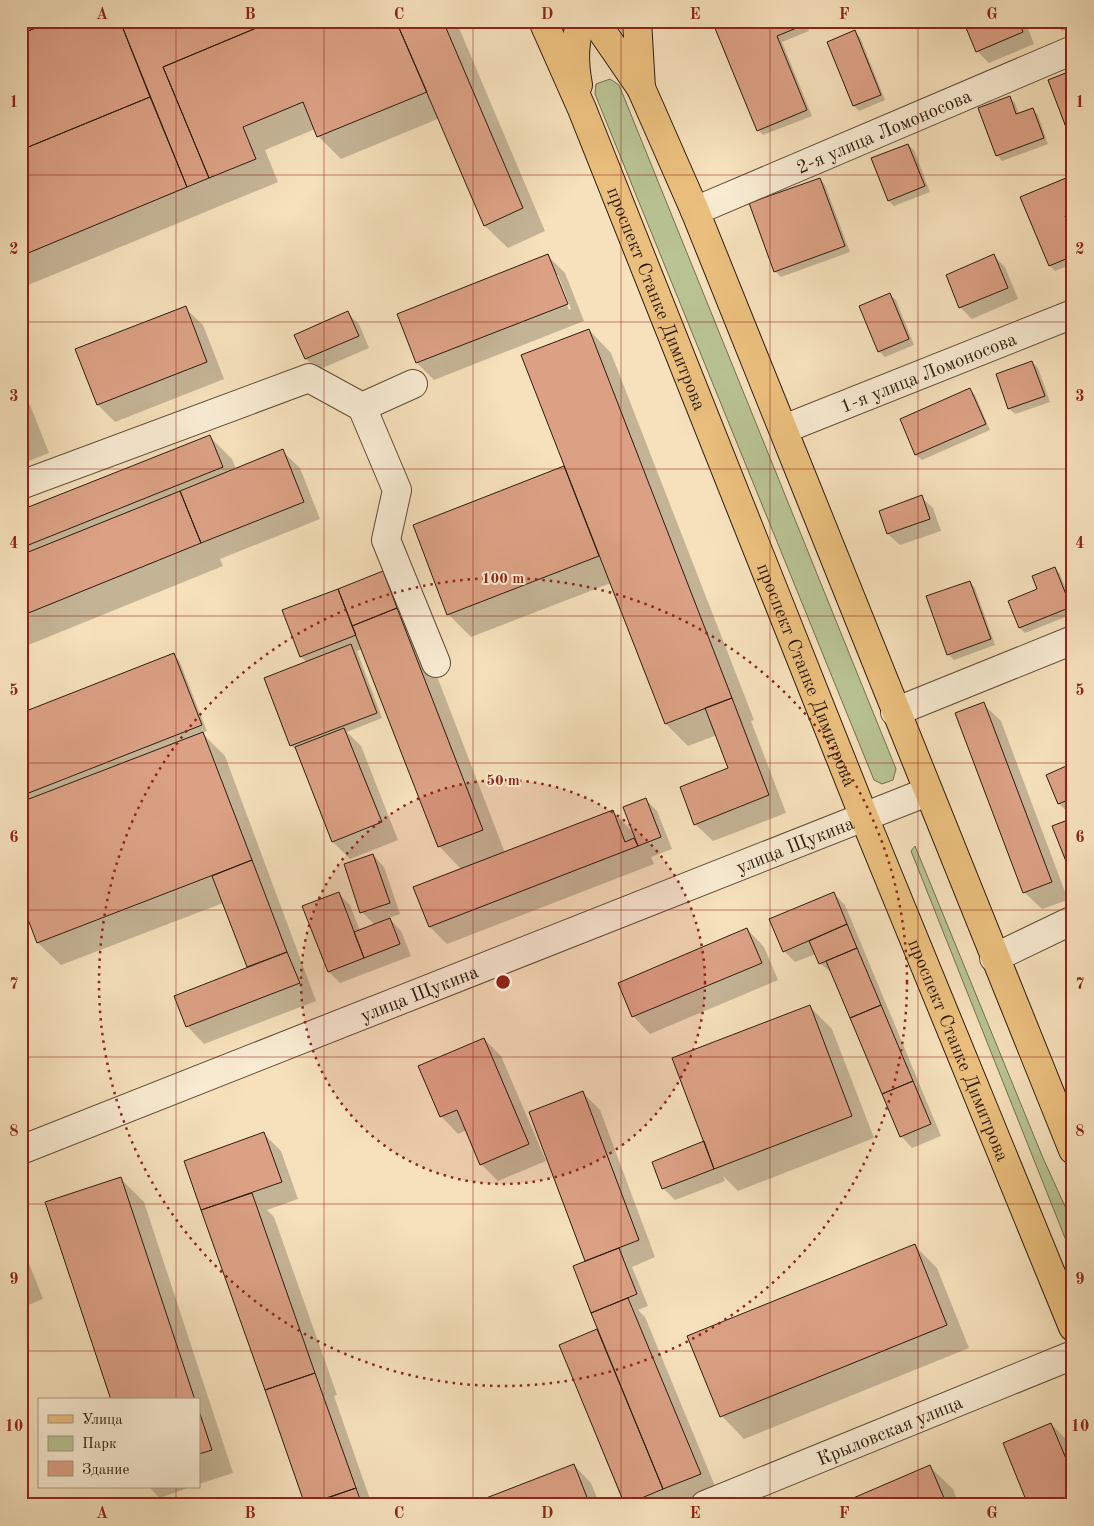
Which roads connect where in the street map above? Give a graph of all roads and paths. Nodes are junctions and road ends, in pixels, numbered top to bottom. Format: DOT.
graph roads {
  1 [pos="543,21"];
  2 [pos="582,21"];
  3 [pos="596,21"];
  4 [pos="637,21"];
  5 [pos="1073,50"];
  6 [pos="641,88"];
  7 [pos="582,108"];
  8 [pos="695,211"];
  9 [pos="1073,314"];
  10 [pos="413,384"];
  11 [pos="362,407"];
  12 [pos="784,429"];
  13 [pos="21,485"];
  14 [pos="1073,640"];
  15 [pos="436,663"];
  16 [pos="895,712"];
  17 [pos="928,792"];
  18 [pos="864,817"];
  19 [pos="1073,920"];
  20 [pos="994,958"];
  21 [pos="21,1150"];
  22 [pos="1073,1150"];
  23 [pos="1073,1328"];
  24 [pos="1073,1355"];
  25 [pos="705,1505"];
  1 -- 7 [label="main road, проспект Станке Димитрова"];
  2 -- 7 [label="main road"];
  3 -- 6 [label="main road"];
  4 -- 6 [label="main road"];
  5 -- 8 [label="street, 2-я улица Ломоносова"];
  6 -- 8 [label="main road"];
  7 -- 18 [label="main road, проспект Станке Димитрова"];
  8 -- 12 [label="main road"];
  9 -- 12 [label="street, 1-я улица Ломоносова"];
  10 -- 11 [label="street"];
  11 -- 13 [label="street"];
  11 -- 15 [label="street"];
  12 -- 16 [label="main road"];
  14 -- 16 [label="street"];
  16 -- 17 [label="main road"];
  17 -- 18 [label="street, улица Щукина"];
  17 -- 20 [label="main road"];
  18 -- 21 [label="street, улица Щукина"];
  18 -- 23 [label="main road, проспект Станке Димитрова"];
  19 -- 20 [label="street"];
  20 -- 22 [label="main road"];
  24 -- 25 [label="street, Крыловская улица"];
}
